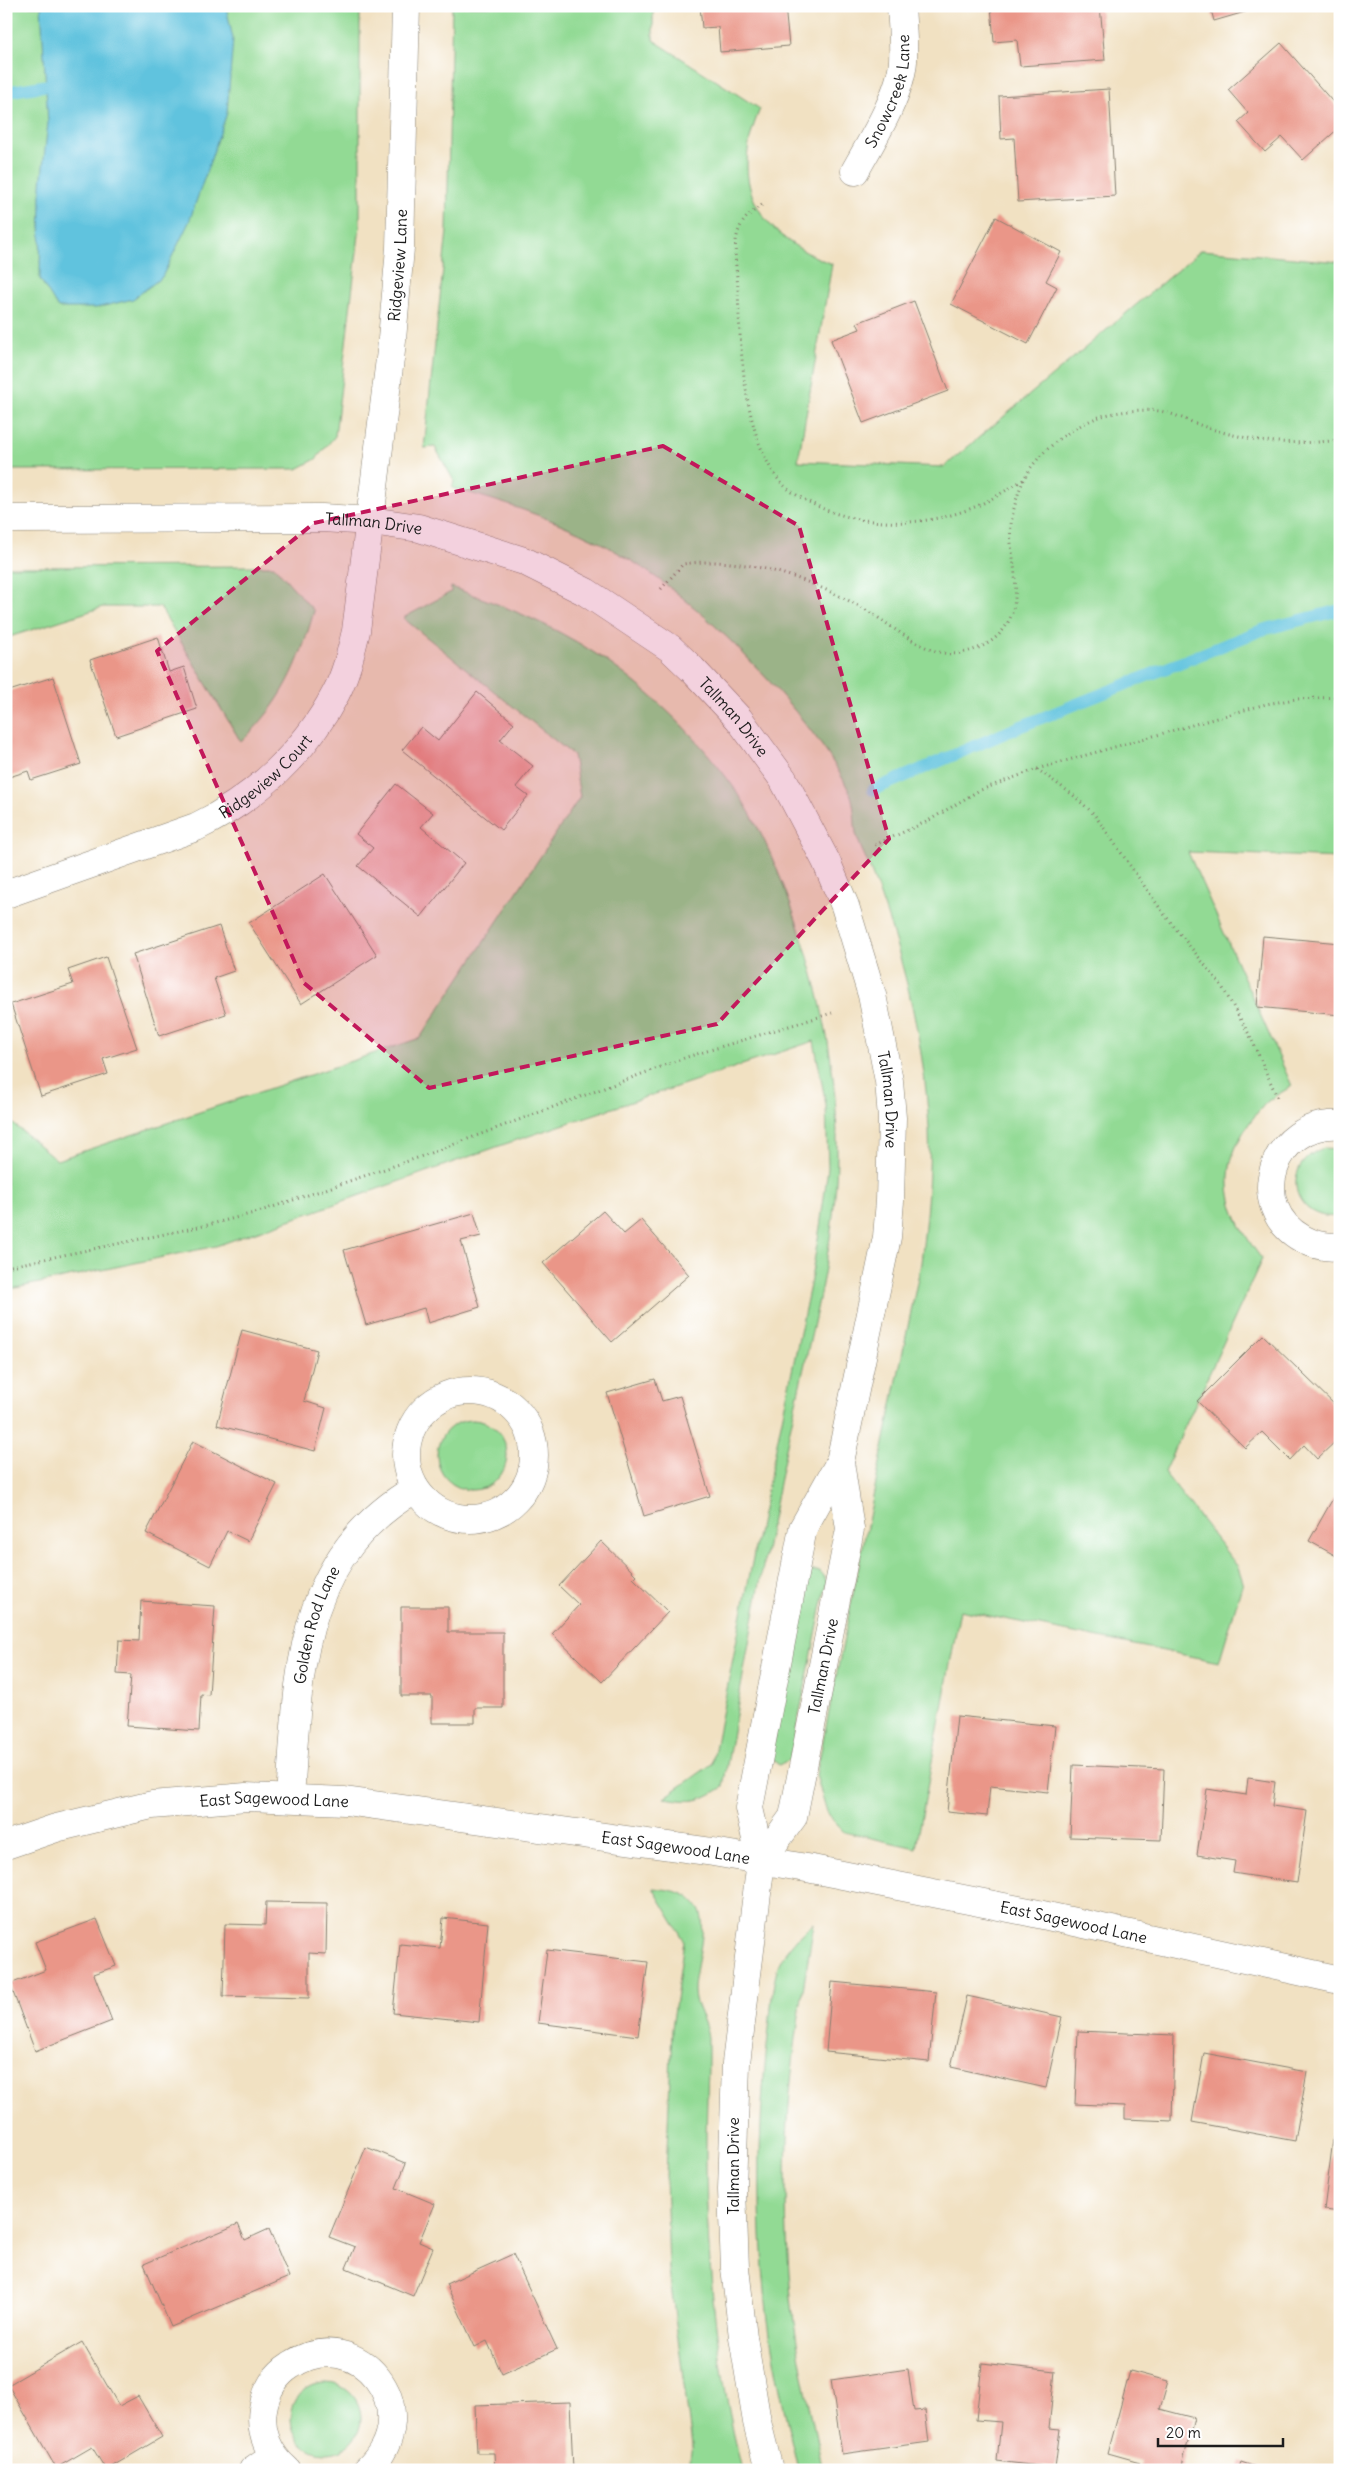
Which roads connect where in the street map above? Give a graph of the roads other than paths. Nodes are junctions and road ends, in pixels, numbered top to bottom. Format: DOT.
graph roads {
  1 [pos="406,6"];
  2 [pos="901,6"];
  3 [pos="855,172"];
  4 [pos="6,519"];
  5 [pos="371,521"];
  6 [pos="6,894"];
  7 [pos="1340,1126"];
  8 [pos="1340,1246"];
  9 [pos="840,1462"];
  10 [pos="416,1489"];
  11 [pos="290,1797"];
  12 [pos="6,1845"];
  13 [pos="761,1861"];
  14 [pos="1340,1980"];
  15 [pos="271,2465"];
  16 [pos="368,2470"];
  17 [pos="769,2470"];
  1 -- 5 [label="street, Ridgeview Lane"];
  2 -- 3 [label="street, Snowcreek Lane"];
  4 -- 5 [label="street, Tallman Drive"];
  5 -- 6 [label="street, Ridgeview Court"];
  5 -- 9 [label="street, Tallman Drive"];
  7 -- 8 [label="street"];
  9 -- 13 [label="street, Tallman Drive"];
  9 -- 13 [label="street, Tallman Drive"];
  10 -- 10 [label="street"];
  10 -- 11 [label="street, Golden Rod Lane"];
  11 -- 12 [label="street, East Sagewood Lane"];
  11 -- 13 [label="street, East Sagewood Lane"];
  13 -- 14 [label="street, East Sagewood Lane"];
  13 -- 17 [label="street, Tallman Drive"];
  15 -- 16 [label="street"];
}
